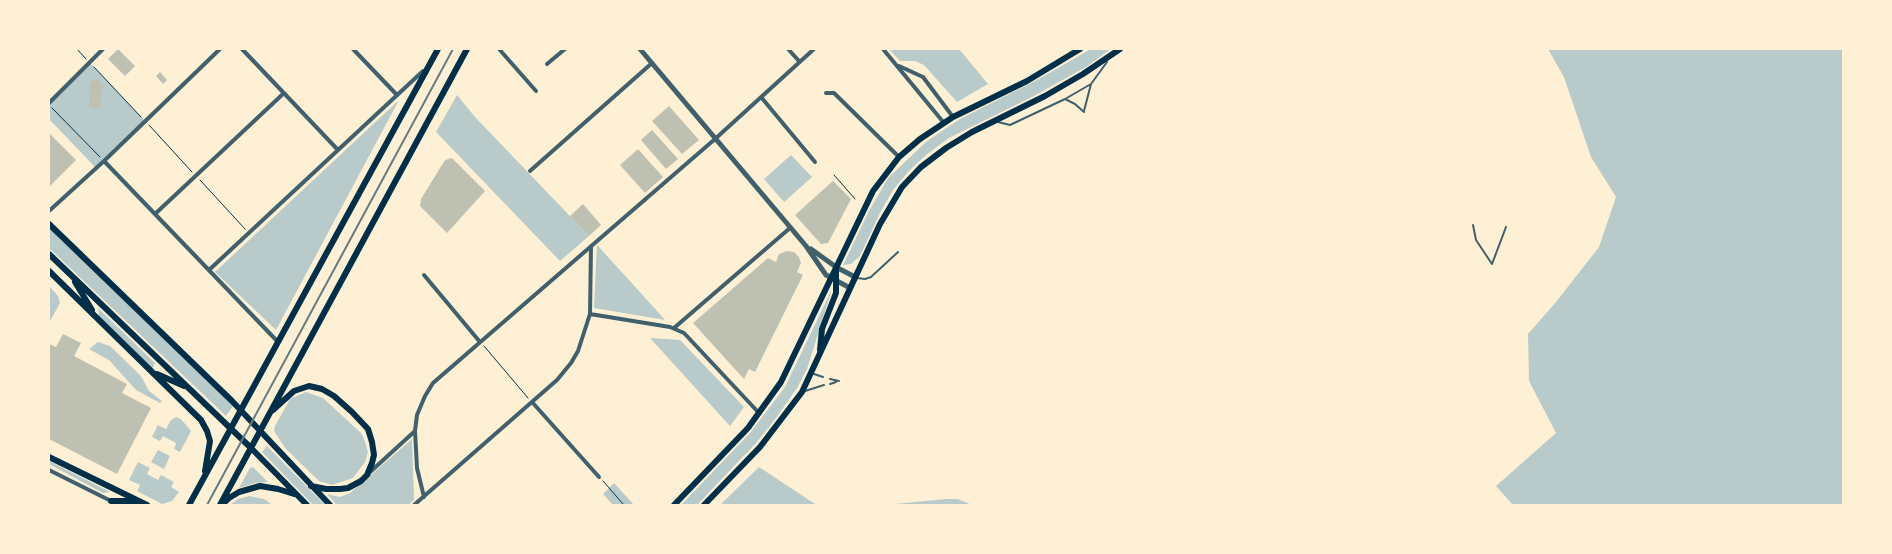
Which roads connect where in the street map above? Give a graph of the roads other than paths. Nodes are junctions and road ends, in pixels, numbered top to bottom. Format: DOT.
graph roads {
  1 [pos="103,49"];
  2 [pos="220,49"];
  3 [pos="242,49"];
  4 [pos="353,49"];
  5 [pos="438,49"];
  6 [pos="467,49"];
  7 [pos="499,49"];
  8 [pos="565,49"];
  9 [pos="640,49"];
  10 [pos="788,49"];
  11 [pos="814,49"];
  12 [pos="883,49"];
  13 [pos="1080,49"];
  14 [pos="1120,49"];
  15 [pos="1111,56"];
  16 [pos="799,62"];
  17 [pos="652,63"];
  18 [pos="547,64"];
  19 [pos="429,66"];
  20 [pos="896,66"];
  21 [pos="1091,84"];
  22 [pos="536,91"];
  23 [pos="284,93"];
  24 [pos="826,93"];
  25 [pos="397,95"];
  26 [pos="760,97"];
  27 [pos="1065,99"];
  28 [pos="49,104"];
  29 [pos="953,117"];
  30 [pos="996,121"];
  31 [pos="944,122"];
  32 [pos="715,139"];
  33 [pos="338,150"];
  34 [pos="899,157"];
  35 [pos="104,161"];
  36 [pos="815,162"];
  37 [pos="530,172"];
  38 [pos="49,211"];
  39 [pos="155,214"];
  40 [pos="49,224"];
  41 [pos="1473,225"];
  42 [pos="1506,227"];
  43 [pos="790,228"];
  44 [pos="591,246"];
  45 [pos="806,246"];
  46 [pos="898,252"];
  47 [pos="49,254"];
  48 [pos="836,267"];
  49 [pos="209,270"];
  50 [pos="49,271"];
  51 [pos="71,274"];
  52 [pos="424,275"];
  53 [pos="855,278"];
  54 [pos="833,280"];
  55 [pos="850,288"];
  56 [pos="590,314"];
  57 [pos="96,317"];
  58 [pos="674,328"];
  59 [pos="480,342"];
  60 [pos="279,343"];
  61 [pos="820,355"];
  62 [pos="153,373"];
  63 [pos="812,373"];
  64 [pos="823,377"];
  65 [pos="830,379"];
  66 [pos="830,384"];
  67 [pos="824,386"];
  68 [pos="188,387"];
  69 [pos="802,392"];
  70 [pos="532,402"];
  71 [pos="241,411"];
  72 [pos="759,413"];
  73 [pos="267,416"];
  74 [pos="231,429"];
  75 [pos="259,430"];
  76 [pos="416,431"];
  77 [pos="250,447"];
  78 [pos="49,457"];
  79 [pos="49,470"];
  80 [pos="367,475"];
  81 [pos="599,477"];
  82 [pos="203,478"];
  83 [pos="311,486"];
  84 [pos="299,497"];
  85 [pos="424,497"];
  86 [pos="111,501"];
  87 [pos="138,501"];
  88 [pos="119,505"];
  89 [pos="147,505"];
  90 [pos="189,505"];
  91 [pos="221,505"];
  92 [pos="307,505"];
  93 [pos="330,505"];
  94 [pos="414,505"];
  95 [pos="674,505"];
  96 [pos="704,505"];
  1 -- 28 [label="street"];
  2 -- 35 [label="street"];
  3 -- 23 [label="street"];
  4 -- 25 [label="street"];
  5 -- 19 [label="main road"];
  6 -- 73 [label="main road"];
  7 -- 22 [label="street"];
  8 -- 18 [label="street"];
  9 -- 17 [label="street"];
  10 -- 16 [label="street"];
  11 -- 16 [label="street"];
  12 -- 20 [label="street"];
  13 -- 29 [label="main road"];
  14 -- 15 [label="main road"];
  15 -- 21 [label="lane"];
  15 -- 30 [label="main road"];
  16 -- 26 [label="street"];
  17 -- 32 [label="street"];
  17 -- 37 [label="street"];
  19 -- 25 [label="street"];
  19 -- 60 [label="main road"];
  20 -- 29 [label="street"];
  20 -- 31 [label="street"];
  21 -- 27 [label="lane"];
  21 -- 27 [label="lane"];
  23 -- 33 [label="street"];
  23 -- 39 [label="street"];
  24 -- 34 [label="street"];
  25 -- 33 [label="street"];
  26 -- 32 [label="street"];
  26 -- 36 [label="street"];
  27 -- 30 [label="lane"];
  29 -- 31 [label="main road"];
  30 -- 53 [label="main road"];
  31 -- 34 [label="main road"];
  32 -- 43 [label="street"];
  32 -- 44 [label="street"];
  33 -- 49 [label="street"];
  34 -- 48 [label="main road"];
  35 -- 38 [label="street"];
  35 -- 39 [label="street"];
  39 -- 49 [label="street"];
  40 -- 71 [label="main road"];
  41 -- 42 [label="lane"];
  43 -- 45 [label="street"];
  43 -- 58 [label="street"];
  44 -- 56 [label="street"];
  44 -- 59 [label="street"];
  45 -- 48 [label="street"];
  45 -- 54 [label="street"];
  46 -- 53 [label="lane"];
  47 -- 51 [label="main road"];
  48 -- 53 [label="street"];
  48 -- 54 [label="main road"];
  49 -- 60 [label="street"];
  50 -- 57 [label="main road"];
  51 -- 57 [label="main road"];
  51 -- 68 [label="main road"];
  52 -- 59 [label="street"];
  53 -- 55 [label="main road"];
  54 -- 55 [label="street"];
  54 -- 61 [label="main road"];
  54 -- 72 [label="main road"];
  55 -- 61 [label="main road"];
  56 -- 58 [label="street"];
  56 -- 70 [label="street"];
  57 -- 62 [label="main road"];
  58 -- 72 [label="street"];
  59 -- 76 [label="street"];
  60 -- 71 [label="main road"];
  61 -- 63 [label="main road"];
  62 -- 68 [label="main road"];
  62 -- 82 [label="main road"];
  63 -- 64 [label="lane"];
  63 -- 69 [label="main road"];
  65 -- 66 [label="lane"];
  67 -- 69 [label="lane"];
  68 -- 74 [label="main road"];
  69 -- 96 [label="main road"];
  70 -- 81 [label="street"];
  70 -- 85 [label="street"];
  71 -- 74 [label="main road"];
  71 -- 75 [label="main road"];
  72 -- 95 [label="main road"];
  73 -- 75 [label="main road"];
  73 -- 80 [label="main road"];
  74 -- 77 [label="main road"];
  74 -- 82 [label="main road"];
  75 -- 77 [label="main road"];
  75 -- 83 [label="main road"];
  76 -- 80 [label="street"];
  76 -- 85 [label="street"];
  77 -- 84 [label="main road"];
  77 -- 91 [label="main road"];
  78 -- 87 [label="main road"];
  79 -- 86 [label="street"];
  80 -- 83 [label="main road"];
  82 -- 90 [label="main road"];
  83 -- 93 [label="main road"];
  84 -- 91 [label="main road"];
  84 -- 92 [label="main road"];
  85 -- 94 [label="street"];
  86 -- 87 [label="main road"];
  86 -- 88 [label="street"];
  87 -- 89 [label="main road"];
}
